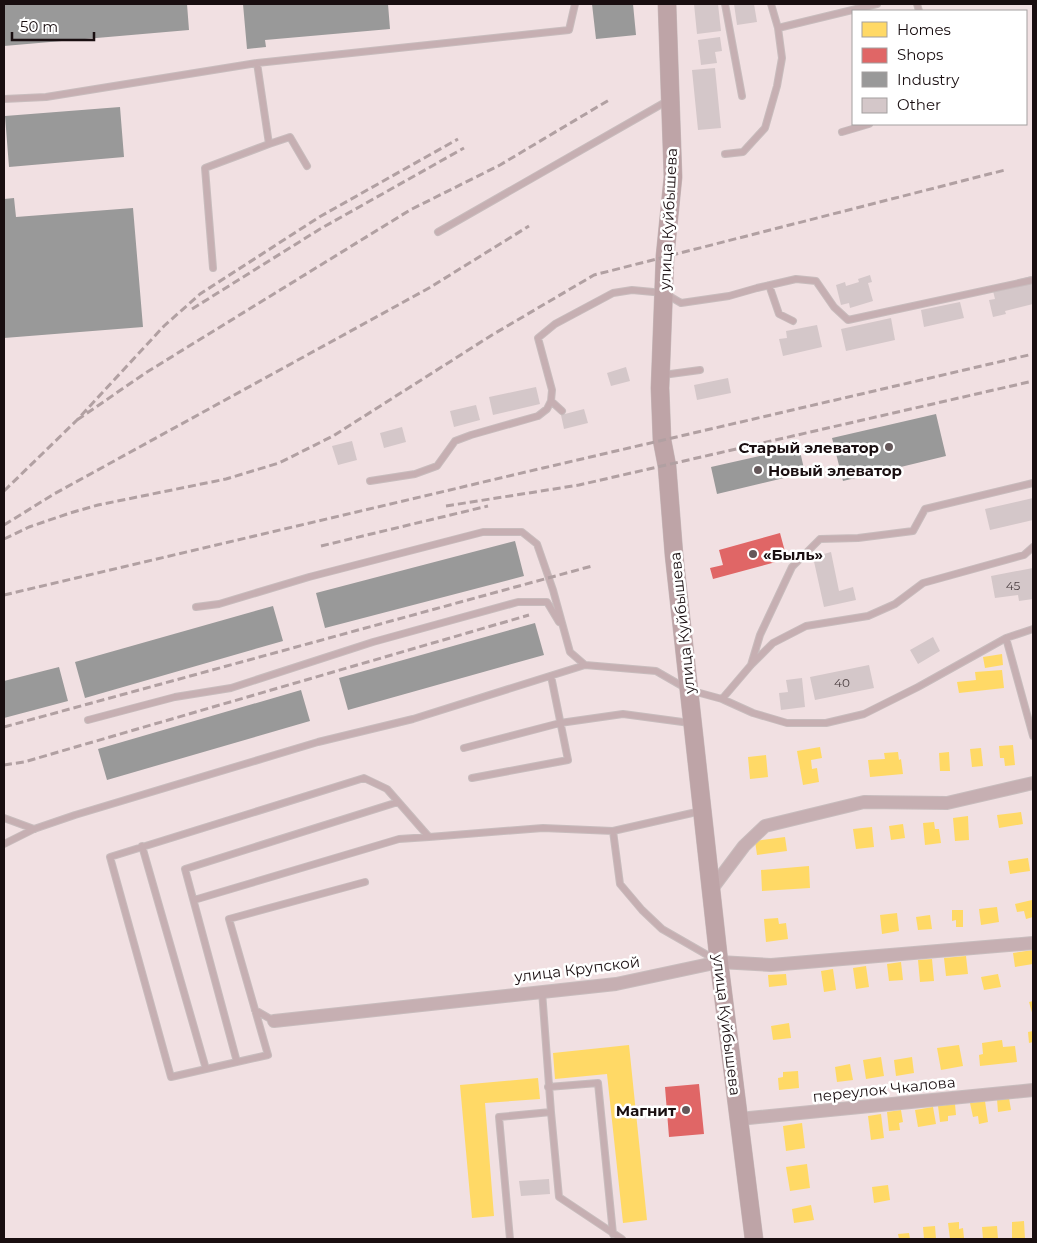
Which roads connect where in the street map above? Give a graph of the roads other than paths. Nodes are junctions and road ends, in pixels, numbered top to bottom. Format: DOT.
graph roads {
  1 [pos="575,4"];
  2 [pos="667,4"];
  3 [pos="725,4"];
  4 [pos="771,4"];
  5 [pos="877,4"];
  6 [pos="852,10"];
  7 [pos="852,10"];
  8 [pos="778,28"];
  9 [pos="257,63"];
  10 [pos="742,96"];
  11 [pos="671,98"];
  12 [pos="4,99"];
  13 [pos="866,125"];
  14 [pos="842,132"];
  15 [pos="269,144"];
  16 [pos="725,154"];
  17 [pos="307,166"];
  18 [pos="438,232"];
  19 [pos="213,268"];
  20 [pos="1033,280"];
  21 [pos="769,285"];
  22 [pos="664,293"];
  23 [pos="792,321"];
  24 [pos="700,370"];
  25 [pos="662,376"];
  26 [pos="551,401"];
  27 [pos="562,411"];
  28 [pos="370,481"];
  29 [pos="1033,484"];
  30 [pos="1033,548"];
  31 [pos="196,607"];
  32 [pos="563,629"];
  33 [pos="1033,629"];
  34 [pos="1006,638"];
  35 [pos="585,665"];
  36 [pos="751,665"];
  37 [pos="551,676"];
  38 [pos="689,690"];
  39 [pos="722,699"];
  40 [pos="88,720"];
  41 [pos="560,723"];
  42 [pos="693,723"];
  43 [pos="1033,736"];
  44 [pos="464,748"];
  45 [pos="472,778"];
  46 [pos="1033,783"];
  47 [pos="398,802"];
  48 [pos="703,810"];
  49 [pos="4,818"];
  50 [pos="34,829"];
  51 [pos="613,831"];
  52 [pos="429,837"];
  53 [pos="4,844"];
  54 [pos="142,846"];
  55 [pos="365,882"];
  56 [pos="711,890"];
  57 [pos="194,900"];
  58 [pos="1033,943"];
  59 [pos="719,962"];
  60 [pos="542,991"];
  61 [pos="255,1010"];
  62 [pos="274,1021"];
  63 [pos="238,1062"];
  64 [pos="206,1069"];
  65 [pos="548,1088"];
  66 [pos="1033,1090"];
  67 [pos="550,1112"];
  68 [pos="739,1119"];
  69 [pos="612,1234"];
  70 [pos="510,1239"];
  71 [pos="622,1239"];
  72 [pos="754,1239"];
  1 -- 9 [label="lane"];
  2 -- 11 [label="street, улица Куйбышева"];
  3 -- 10 [label="lane"];
  4 -- 8 [label="lane"];
  5 -- 6 [label="lane"];
  7 -- 8 [label="lane"];
  8 -- 16 [label="lane"];
  9 -- 12 [label="lane"];
  9 -- 15 [label="lane"];
  11 -- 18 [label="lane"];
  11 -- 22 [label="street, улица Куйбышева"];
  13 -- 14 [label="lane"];
  15 -- 17 [label="lane"];
  15 -- 19 [label="lane"];
  20 -- 21 [label="lane"];
  21 -- 22 [label="lane"];
  21 -- 23 [label="lane"];
  22 -- 25 [label="street, улица Куйбышева"];
  22 -- 26 [label="lane"];
  24 -- 25 [label="lane"];
  25 -- 38 [label="street, улица Куйбышева"];
  26 -- 27 [label="lane"];
  26 -- 28 [label="lane"];
  29 -- 36 [label="lane"];
  30 -- 36 [label="lane"];
  31 -- 32 [label="lane"];
  32 -- 35 [label="lane"];
  32 -- 40 [label="lane"];
  33 -- 34 [label="lane"];
  34 -- 39 [label="lane"];
  34 -- 43 [label="lane"];
  35 -- 37 [label="lane"];
  35 -- 38 [label="lane"];
  36 -- 39 [label="lane"];
  37 -- 41 [label="lane"];
  37 -- 50 [label="lane"];
  38 -- 39 [label="lane"];
  38 -- 42 [label="street, улица Куйбышева"];
  41 -- 42 [label="lane"];
  41 -- 44 [label="lane"];
  41 -- 45 [label="lane"];
  42 -- 48 [label="street, улица Куйбышева"];
  46 -- 56 [label="street"];
  47 -- 52 [label="lane"];
  47 -- 54 [label="lane"];
  47 -- 57 [label="lane"];
  48 -- 51 [label="lane"];
  48 -- 56 [label="street, улица Куйбышева"];
  49 -- 50 [label="lane"];
  50 -- 53 [label="lane"];
  51 -- 52 [label="lane"];
  51 -- 59 [label="lane"];
  52 -- 57 [label="lane"];
  54 -- 64 [label="lane"];
  54 -- 64 [label="lane"];
  55 -- 61 [label="lane"];
  56 -- 59 [label="street, улица Куйбышева"];
  57 -- 63 [label="lane"];
  58 -- 59 [label="street, улица Крупской"];
  59 -- 60 [label="street, улица Крупской"];
  59 -- 68 [label="street, улица Куйбышева"];
  60 -- 62 [label="street, улица Крупской"];
  60 -- 65 [label="lane"];
  61 -- 62 [label="lane"];
  61 -- 63 [label="lane"];
  63 -- 64 [label="lane"];
  65 -- 67 [label="lane"];
  65 -- 69 [label="lane"];
  66 -- 68 [label="street, переулок Чкалова"];
  67 -- 69 [label="lane"];
  67 -- 70 [label="lane"];
  68 -- 72 [label="street, улица Куйбышева"];
  69 -- 71 [label="lane"];
}
